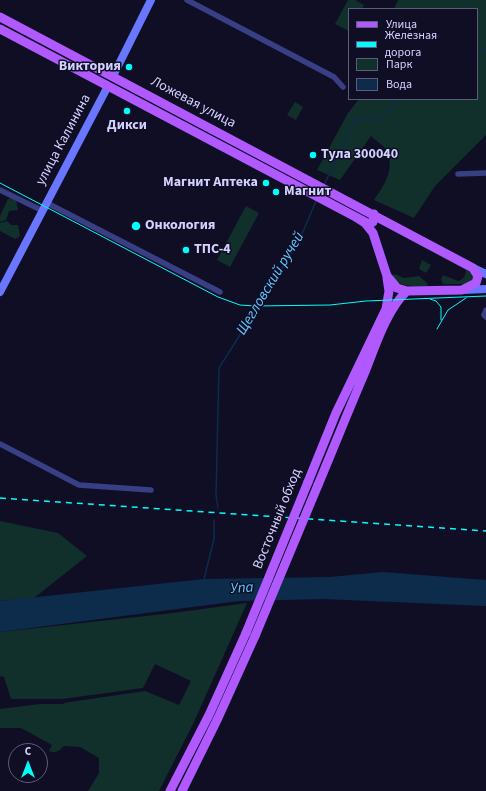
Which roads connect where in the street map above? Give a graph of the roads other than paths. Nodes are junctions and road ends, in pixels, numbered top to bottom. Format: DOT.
graph roads {
  1 [pos="151,0"];
  2 [pos="187,0"];
  3 [pos="0,17"];
  4 [pos="0,29"];
  5 [pos="113,76"];
  6 [pos="108,86"];
  7 [pos="343,87"];
  8 [pos="486,173"];
  9 [pos="458,174"];
  10 [pos="306,178"];
  11 [pos="300,187"];
  12 [pos="0,190"];
  13 [pos="47,203"];
  14 [pos="43,212"];
  15 [pos="374,214"];
  16 [pos="354,216"];
  17 [pos="473,268"];
  18 [pos="486,274"];
  19 [pos="387,276"];
  20 [pos="486,289"];
  21 [pos="462,290"];
  22 [pos="406,291"];
  23 [pos="0,292"];
  24 [pos="220,292"];
  25 [pos="486,310"];
  26 [pos="486,317"];
  27 [pos="0,444"];
  28 [pos="151,490"];
  29 [pos="250,634"];
  30 [pos="170,791"];
  31 [pos="182,791"];
  1 -- 5 [label="street, улица Калинина"];
  2 -- 7 [label="street"];
  3 -- 5 [label="main road, Ложевая улица"];
  4 -- 6 [label="main road, Ложевая улица"];
  5 -- 6 [label="main road, улица Калинина"];
  5 -- 10 [label="main road, Ложевая улица"];
  6 -- 11 [label="main road, Ложевая улица"];
  6 -- 13 [label="street, улица Калинина"];
  8 -- 9 [label="street"];
  10 -- 11 [label="main road"];
  10 -- 15 [label="main road, Ложевая улица"];
  11 -- 16 [label="main road, Ложевая улица"];
  12 -- 14 [label="street"];
  13 -- 14 [label="street, улица Калинина"];
  13 -- 24 [label="street"];
  14 -- 23 [label="street, улица Калинина"];
  15 -- 16 [label="main road, Ложевая улица"];
  15 -- 17 [label="main road, Ложевая улица"];
  16 -- 19 [label="main road, Ложевая улица"];
  17 -- 18 [label="street"];
  17 -- 21 [label="main road"];
  19 -- 22 [label="main road, Ложевая улица"];
  19 -- 29 [label="main road, Восточный обход, bridge"];
  20 -- 21 [label="street"];
  21 -- 22 [label="main road"];
  22 -- 29 [label="main road, Восточный обход, bridge"];
  25 -- 26 [label="street"];
  27 -- 28 [label="street"];
  29 -- 30 [label="main road, Восточный обход"];
  29 -- 31 [label="main road, Восточный обход"];
}
